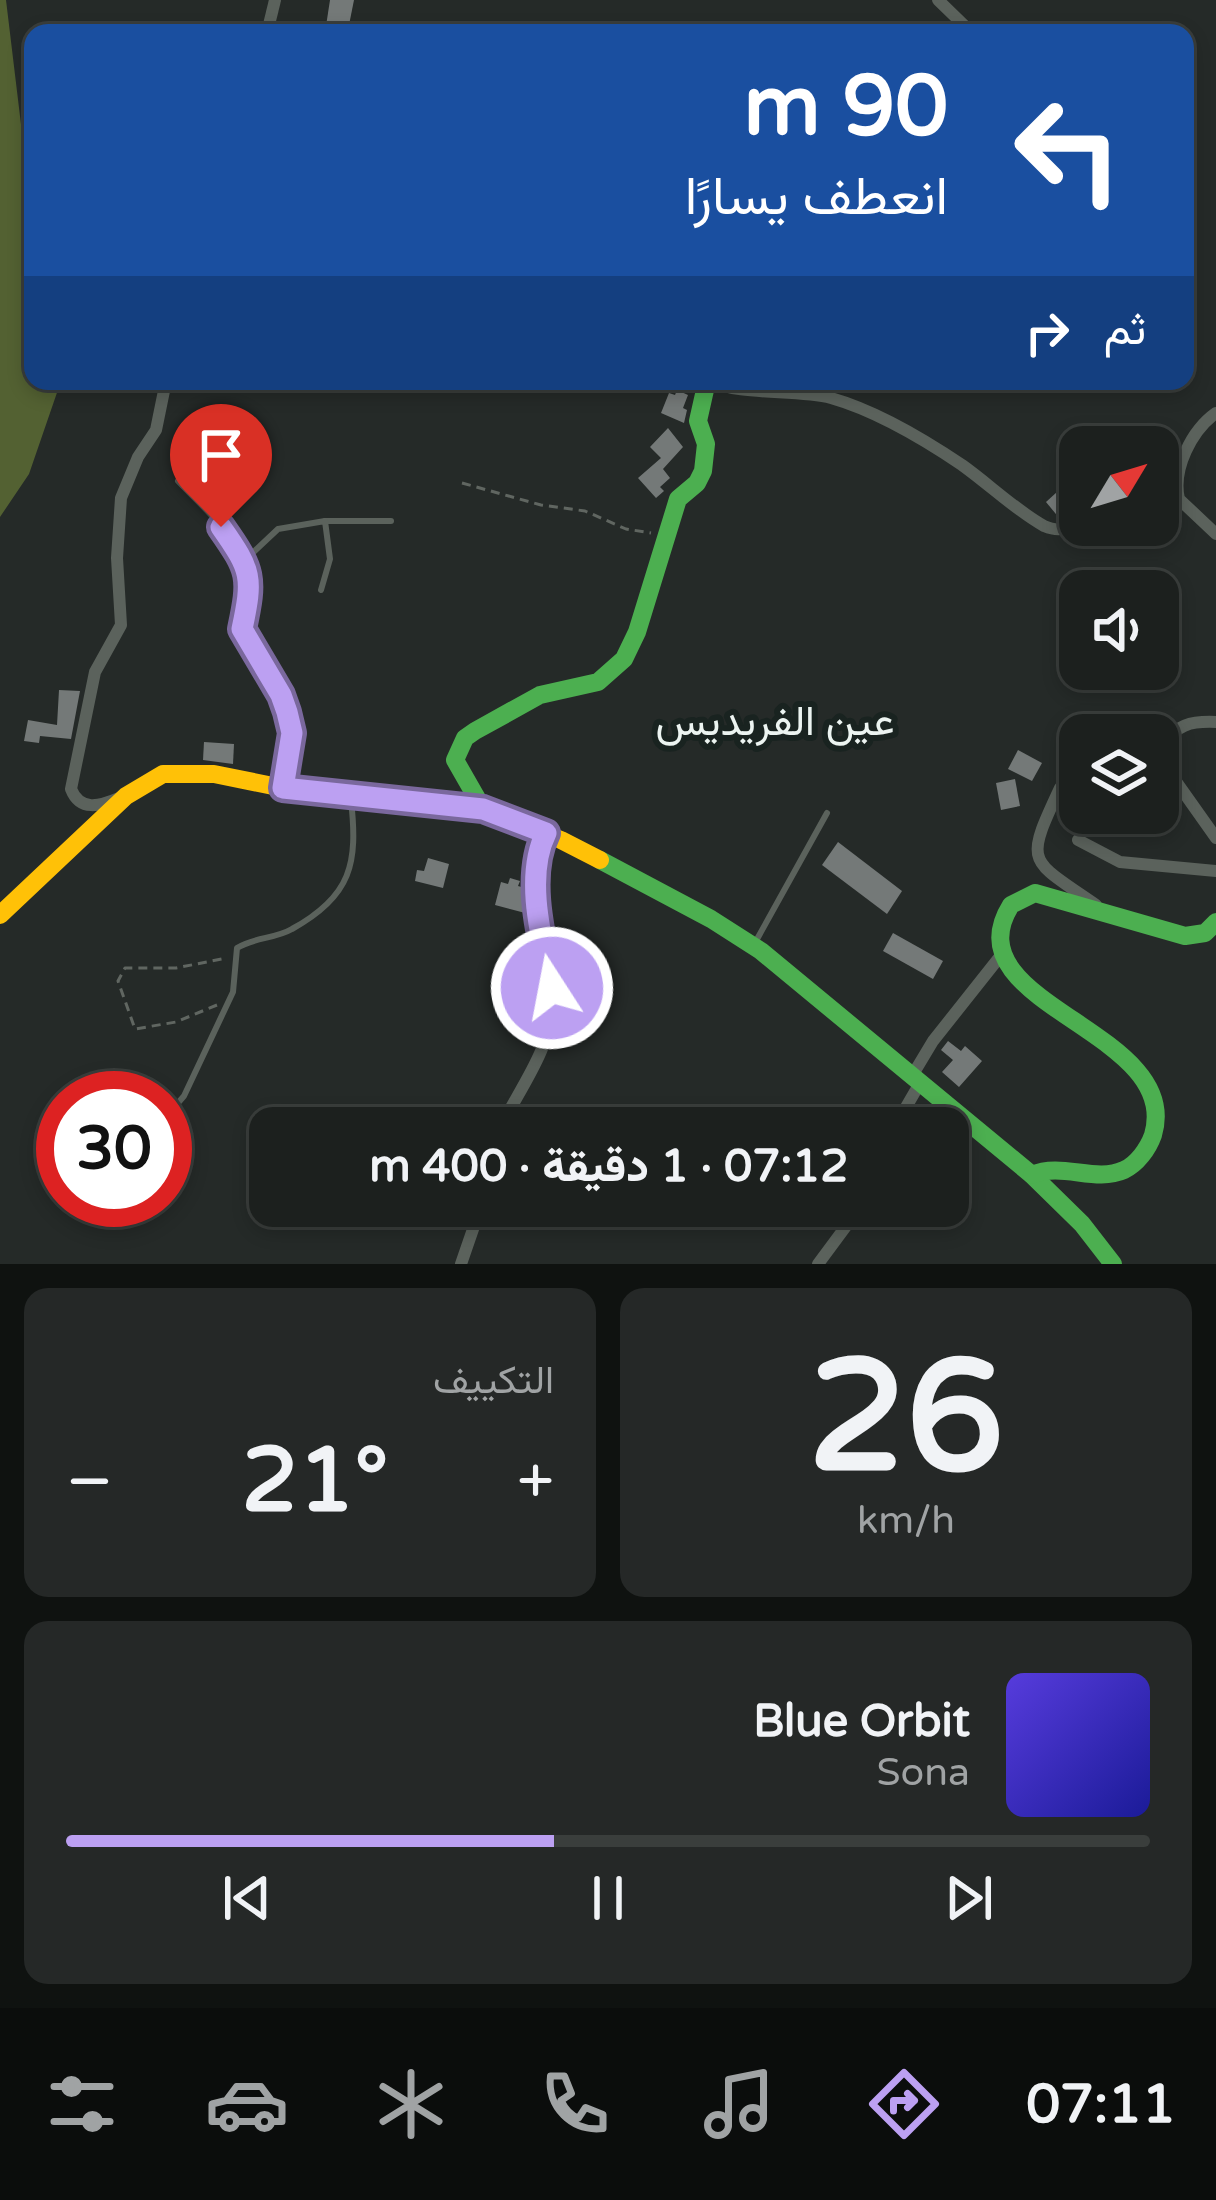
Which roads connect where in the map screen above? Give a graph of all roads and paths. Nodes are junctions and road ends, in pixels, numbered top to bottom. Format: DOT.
graph roads {
  1 [pos="938,0"];
  2 [pos="963,24"];
  3 [pos="165,390"];
  4 [pos="707,390"];
  5 [pos="759,390"];
  6 [pos="1216,413"];
  7 [pos="1179,477"];
  8 [pos="178,481"];
  9 [pos="462,483"];
  10 [pos="1179,499"];
  11 [pos="391,520"];
  12 [pos="325,521"];
  13 [pos="1059,530"];
  14 [pos="1216,534"];
  15 [pos="666,536"];
  16 [pos="244,561"];
  17 [pos="321,590"];
  18 [pos="1216,722"];
  19 [pos="283,788"];
  20 [pos="1059,790"];
  21 [pos="126,796"];
  22 [pos="351,797"];
  23 [pos="483,809"];
  24 [pos="826,813"];
  25 [pos="546,833"];
  26 [pos="1216,838"];
  27 [pos="1078,839"];
  28 [pos="1216,871"];
  29 [pos="1106,913"];
  30 [pos="0,915"];
  31 [pos="1216,922"];
  32 [pos="753,945"];
  33 [pos="1002,954"];
  34 [pos="234,956"];
  35 [pos="229,1000"];
  36 [pos="192,1079"];
  37 [pos="916,1079"];
  38 [pos="511,1107"];
  39 [pos="903,1107"];
  40 [pos="1032,1175"];
  41 [pos="474,1227"];
  42 [pos="845,1227"];
  43 [pos="461,1264"];
  44 [pos="818,1264"];
  45 [pos="1113,1264"];
  1 -- 2 [label="street"];
  3 -- 21 [label="street"];
  4 -- 15 [label="street"];
  5 -- 13 [label="street"];
  6 -- 7 [label="street"];
  8 -- 16 [label="lane"];
  9 -- 15 [label="path"];
  10 -- 14 [label="street"];
  11 -- 12 [label="lane"];
  12 -- 16 [label="lane"];
  12 -- 17 [label="lane"];
  15 -- 23 [label="street"];
  16 -- 19 [label="lane"];
  18 -- 26 [label="street"];
  19 -- 21 [label="street"];
  19 -- 22 [label="street"];
  20 -- 29 [label="street"];
  21 -- 30 [label="street"];
  22 -- 23 [label="street"];
  22 -- 34 [label="lane"];
  23 -- 25 [label="street"];
  24 -- 32 [label="lane"];
  25 -- 32 [label="street"];
  25 -- 38 [label="street"];
  27 -- 28 [label="street"];
  29 -- 31 [label="street"];
  29 -- 33 [label="street"];
  32 -- 37 [label="street"];
  33 -- 37 [label="street"];
  33 -- 40 [label="street"];
  34 -- 35 [label="lane"];
  34 -- 35 [label="path"];
  35 -- 36 [label="lane"];
  37 -- 39 [label="street"];
  37 -- 40 [label="street"];
  40 -- 45 [label="street"];
  41 -- 43 [label="street"];
  42 -- 44 [label="street"];
}
